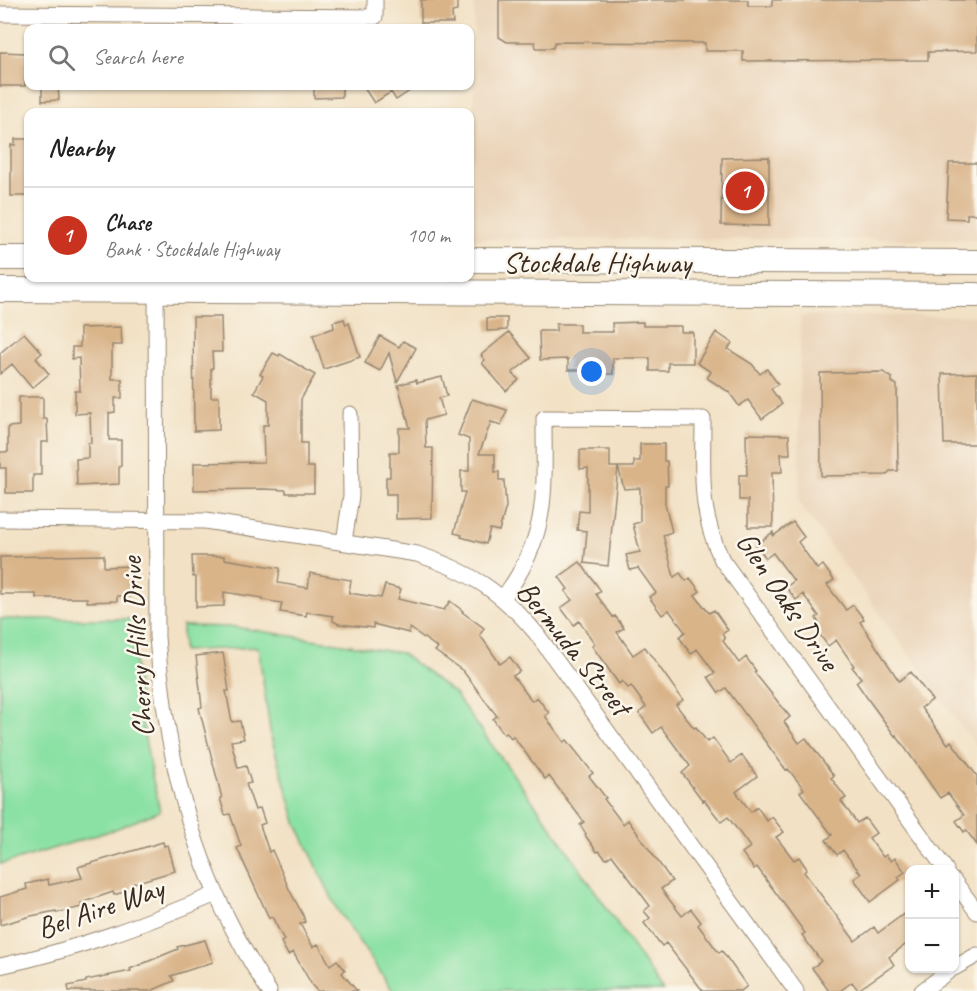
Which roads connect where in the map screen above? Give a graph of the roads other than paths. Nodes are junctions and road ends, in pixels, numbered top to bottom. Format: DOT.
graph roads {
  1 [pos="375,0"];
  2 [pos="0,14"];
  3 [pos="0,258"];
  4 [pos="24,258"];
  5 [pos="474,261"];
  6 [pos="977,262"];
  7 [pos="156,284"];
  8 [pos="0,290"];
  9 [pos="977,295"];
  10 [pos="350,414"];
  11 [pos="0,519"];
  12 [pos="157,519"];
  13 [pos="344,542"];
  14 [pos="503,598"];
  15 [pos="942,865"];
  16 [pos="959,888"];
  17 [pos="216,894"];
  18 [pos="977,912"];
  19 [pos="977,955"];
  20 [pos="959,965"];
  21 [pos="0,966"];
  22 [pos="947,973"];
  23 [pos="269,991"];
  24 [pos="796,991"];
  25 [pos="922,991"];
  1 -- 2 [label="street"];
  3 -- 4 [label="main road"];
  5 -- 6 [label="main road, Stockdale Highway"];
  7 -- 8 [label="main road, Stockdale Highway"];
  7 -- 9 [label="main road, Stockdale Highway"];
  7 -- 12 [label="street, Cherry Hills Drive"];
  10 -- 13 [label="street"];
  11 -- 12 [label="street, Bermuda Street"];
  12 -- 13 [label="street, Bermuda Street"];
  12 -- 17 [label="street, Cherry Hills Drive"];
  13 -- 14 [label="street, Bermuda Street"];
  14 -- 15 [label="street, Glen Oaks Drive"];
  14 -- 24 [label="street, Bermuda Street"];
  16 -- 18 [label="street"];
  17 -- 21 [label="street, Bel Aire Way"];
  17 -- 23 [label="street, Cherry Hills Drive"];
  19 -- 20 [label="street"];
  22 -- 25 [label="street"];
}
